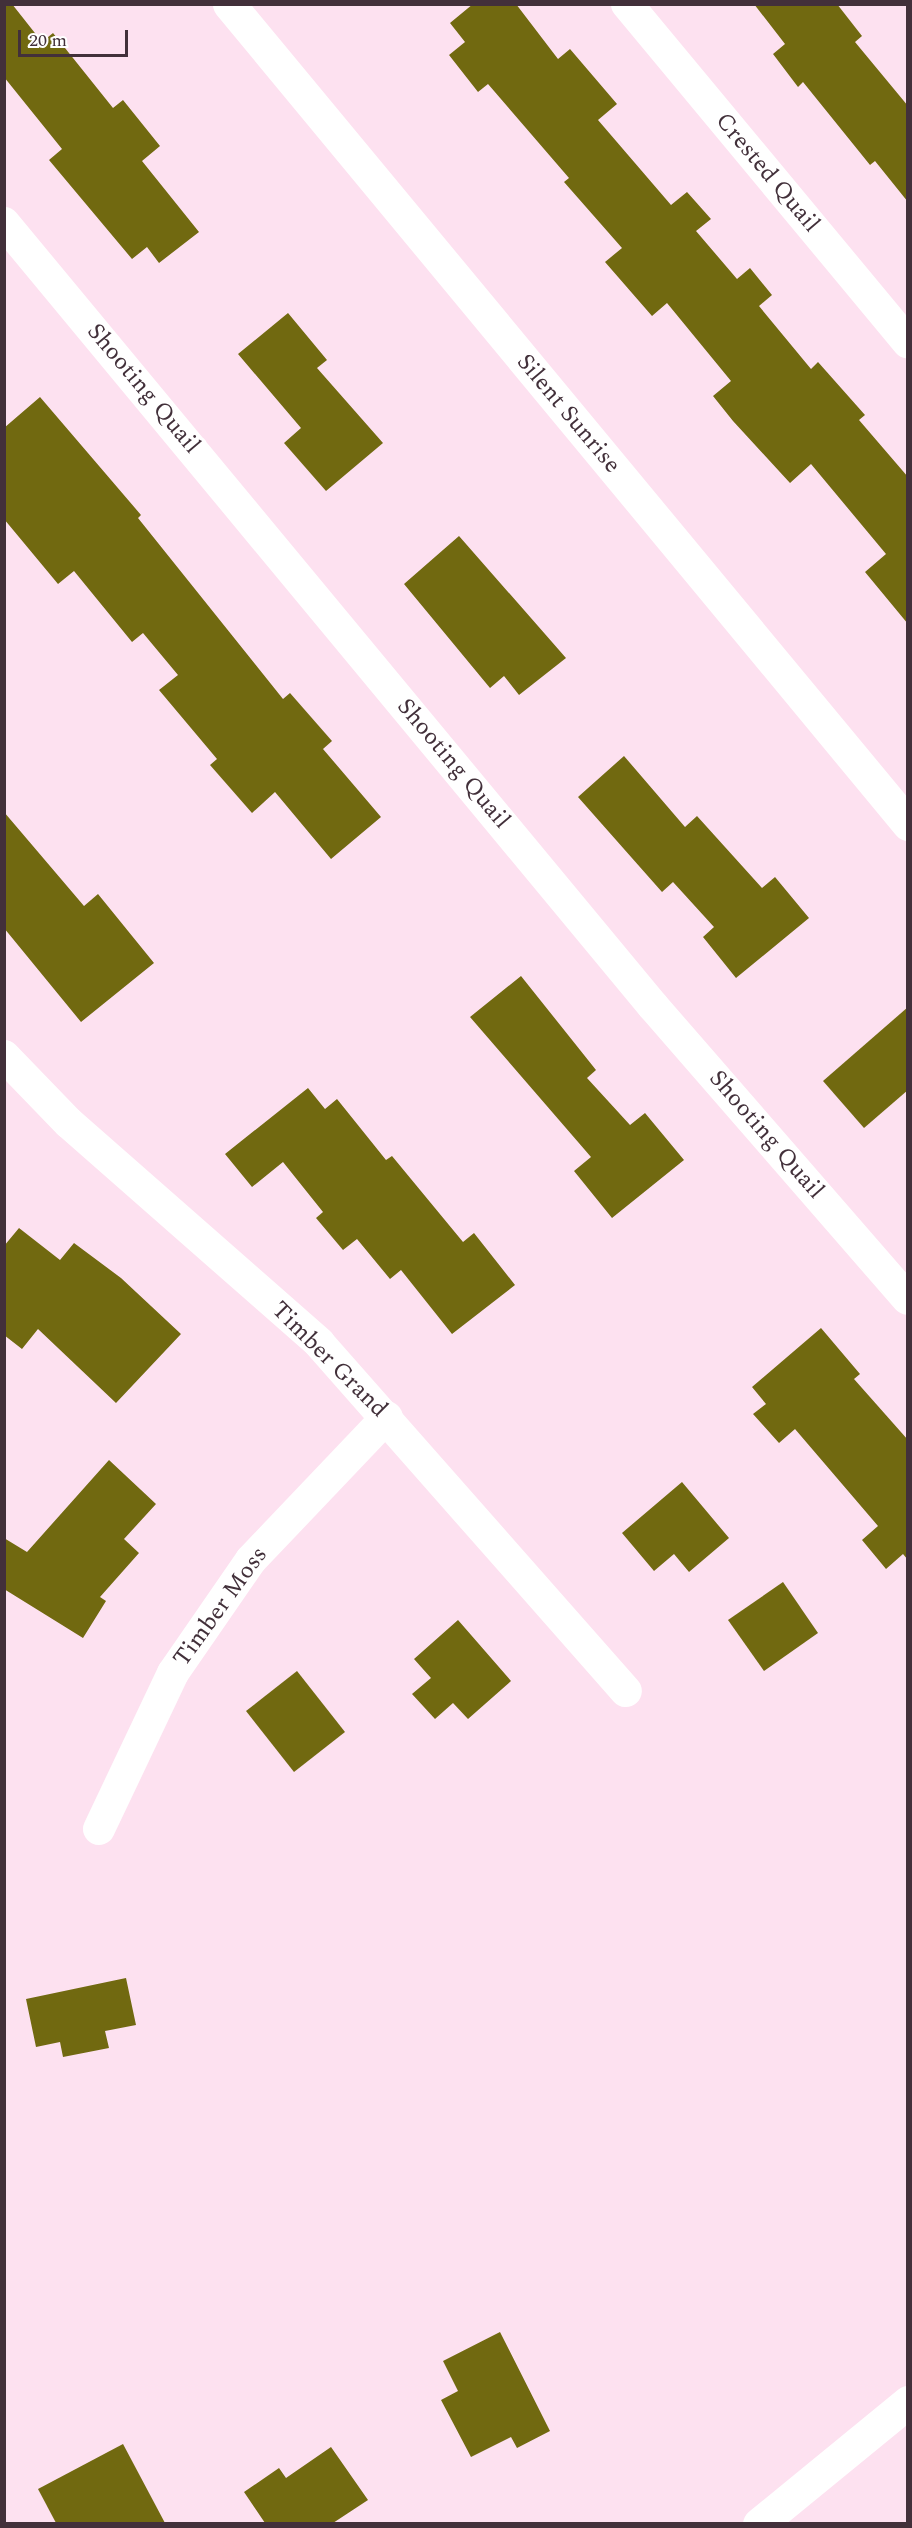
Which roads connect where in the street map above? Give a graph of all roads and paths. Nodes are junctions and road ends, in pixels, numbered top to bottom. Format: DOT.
graph roads {
  1 [pos="229,4"];
  2 [pos="627,4"];
  3 [pos="4,223"];
  4 [pos="908,342"];
  5 [pos="908,824"];
  6 [pos="4,1056"];
  7 [pos="908,1299"];
  8 [pos="387,1417"];
  9 [pos="626,1691"];
  10 [pos="99,1829"];
  11 [pos="908,2402"];
  12 [pos="759,2523"];
  1 -- 5 [label="street, Silent Sunrise"];
  2 -- 4 [label="street, Crested Quail"];
  3 -- 7 [label="street, Shooting Quail"];
  6 -- 8 [label="street, Timber Grand"];
  8 -- 9 [label="street, Timber Grand"];
  8 -- 10 [label="street, Timber Moss"];
  11 -- 12 [label="street"];
}
